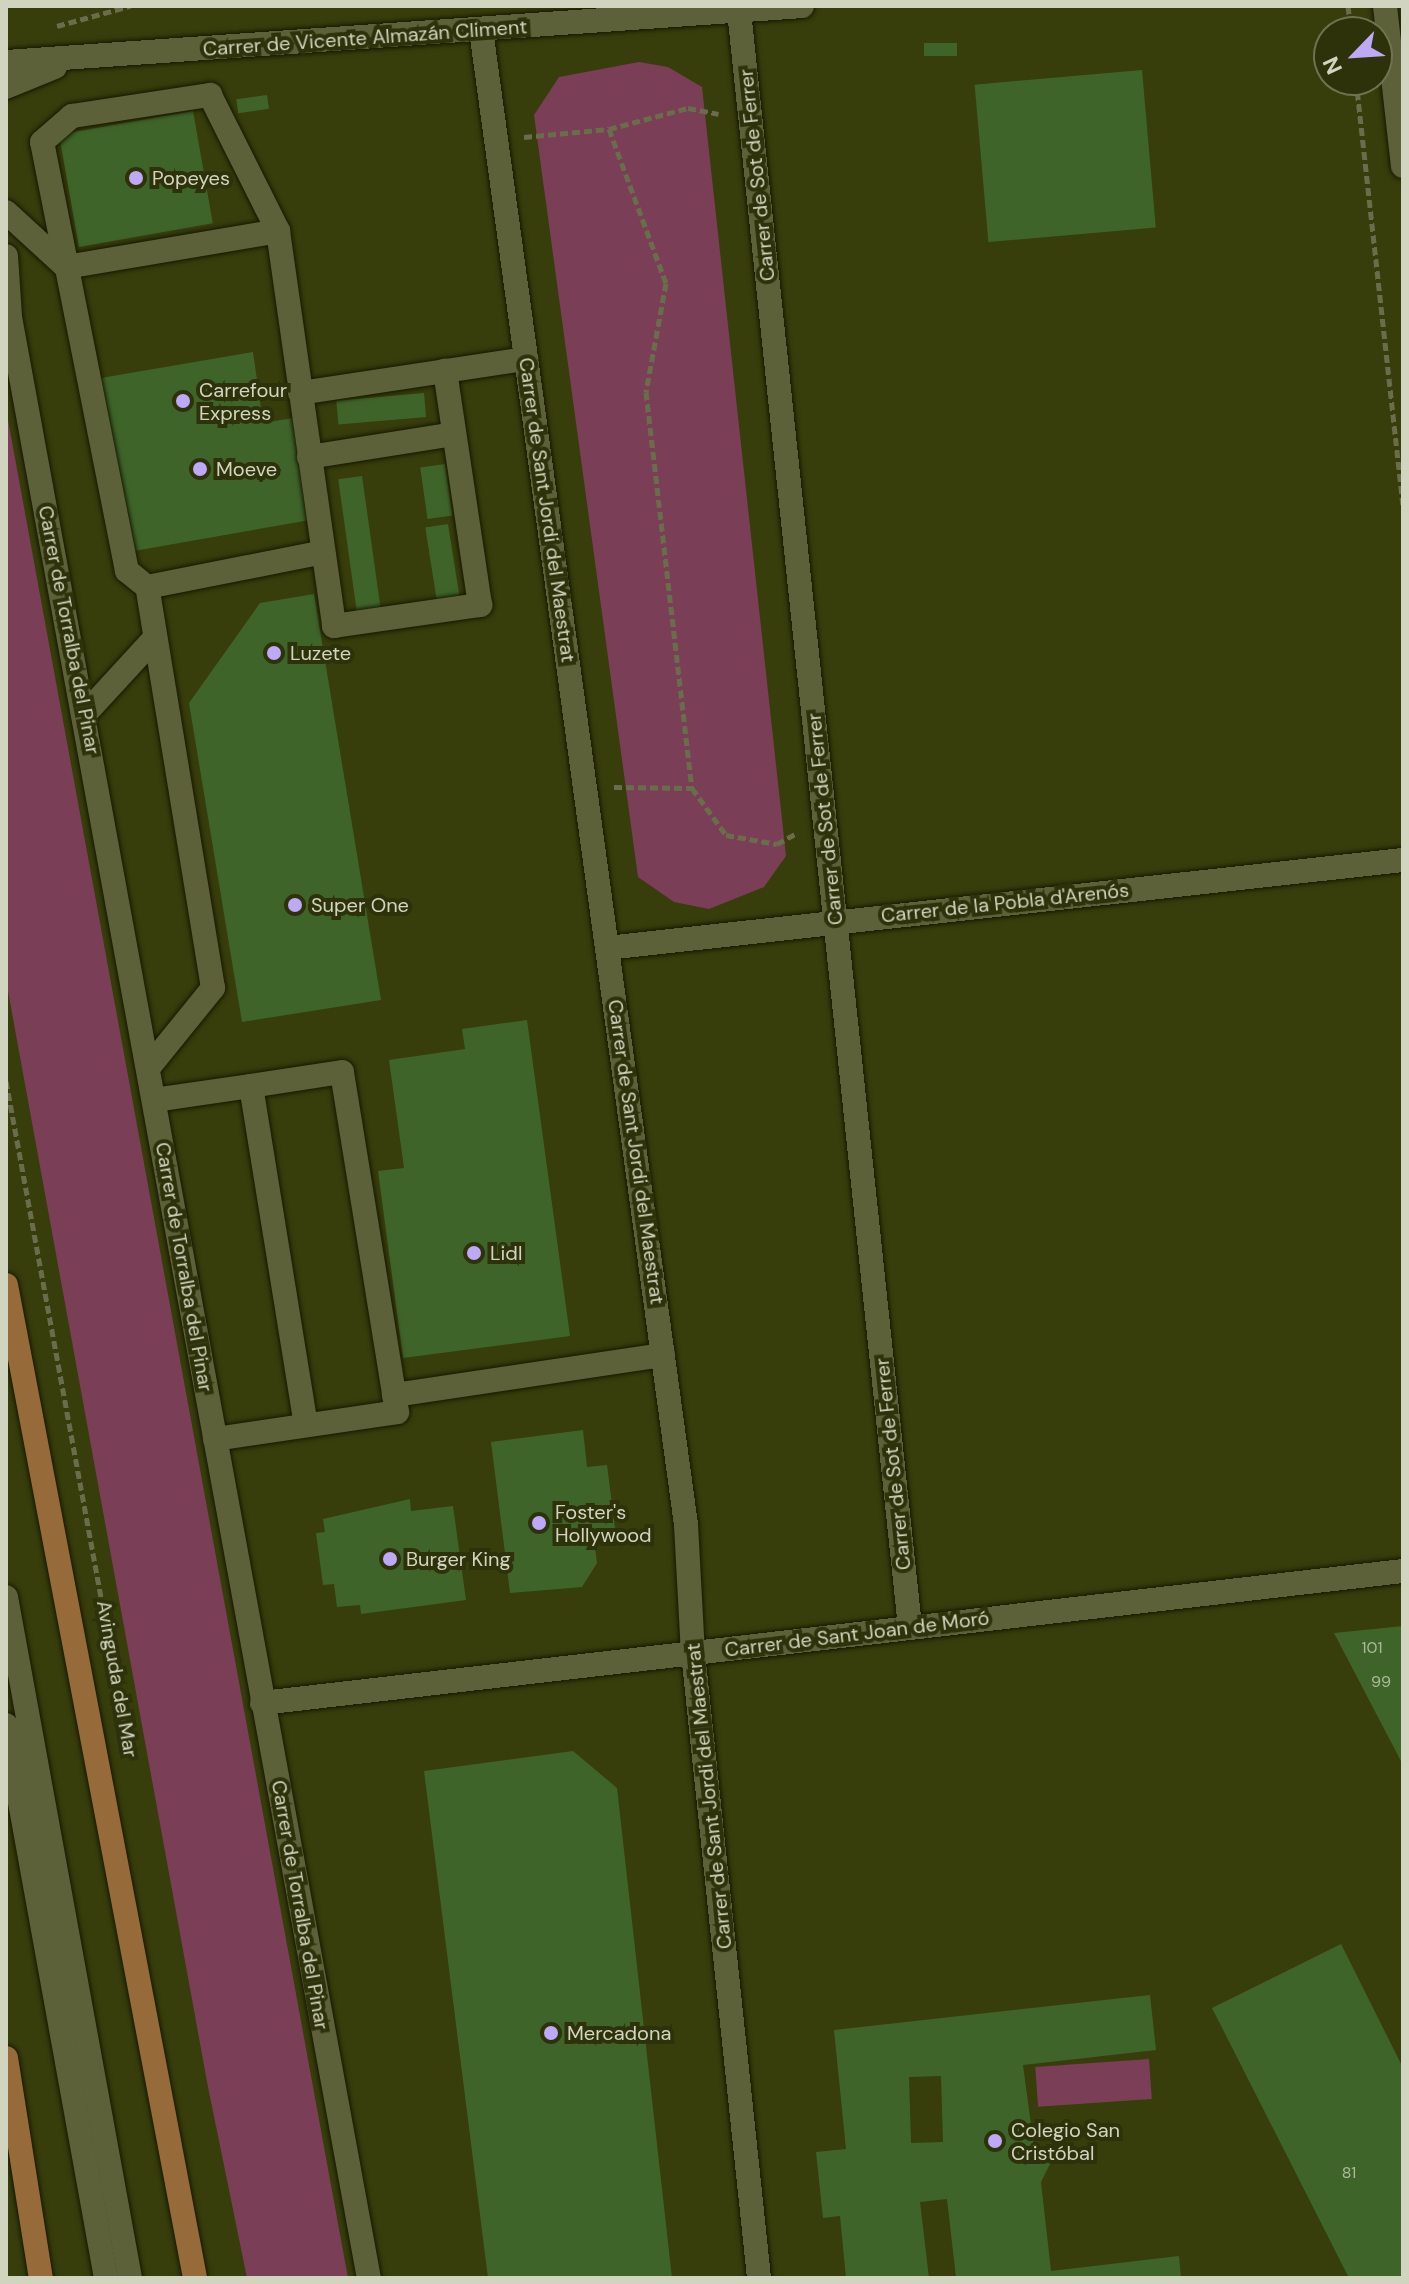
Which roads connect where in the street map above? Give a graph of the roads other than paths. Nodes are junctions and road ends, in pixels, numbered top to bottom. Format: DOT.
graph roads {
  1 [pos="802,6"];
  2 [pos="1385,6"];
  3 [pos="739,11"];
  4 [pos="481,30"];
  5 [pos="72,60"];
  6 [pos="6,62"];
  7 [pos="6,87"];
  8 [pos="1403,166"];
  9 [pos="6,212"];
  10 [pos="278,231"];
  11 [pos="6,256"];
  12 [pos="66,267"];
  13 [pos="526,359"];
  14 [pos="445,371"];
  15 [pos="300,393"];
  16 [pos="454,434"];
  17 [pos="309,457"];
  18 [pos="323,552"];
  19 [pos="147,587"];
  20 [pos="155,638"];
  21 [pos="85,714"];
  22 [pos="1403,860"];
  23 [pos="835,922"];
  24 [pos="607,948"];
  25 [pos="149,1067"];
  26 [pos="251,1086"];
  27 [pos="154,1100"];
  28 [pos="6,1285"];
  29 [pos="663,1355"];
  30 [pos="396,1404"];
  31 [pos="306,1425"];
  32 [pos="215,1439"];
  33 [pos="1403,1571"];
  34 [pos="6,1597"];
  35 [pos="910,1628"];
  36 [pos="693,1653"];
  37 [pos="262,1703"];
  38 [pos="6,1725"];
  39 [pos="6,2058"];
  40 [pos="41,2278"];
  41 [pos="106,2278"];
  42 [pos="130,2278"];
  43 [pos="195,2278"];
  44 [pos="369,2278"];
  45 [pos="759,2278"];
  1 -- 3 [label="street, Carrer de Vicente Almazán Climent"];
  2 -- 8 [label="street"];
  3 -- 4 [label="street, Carrer de Vicente Almazán Climent"];
  3 -- 23 [label="street, Carrer de Sot de Ferrer"];
  4 -- 5 [label="street, Carrer de Vicente Almazán Climent"];
  4 -- 13 [label="street, Carrer de Sant Jordi del Maestrat"];
  5 -- 6 [label="street, Carrer de Vicente Almazán Climent"];
  5 -- 7 [label="street, Carrer de Vicente Almazán Climent"];
  9 -- 12 [label="street"];
  10 -- 12 [label="street"];
  10 -- 12 [label="street"];
  10 -- 15 [label="street"];
  11 -- 21 [label="street, Carrer de Torralba del Pinar"];
  12 -- 19 [label="street"];
  13 -- 14 [label="street"];
  13 -- 24 [label="street, Carrer de Sant Jordi del Maestrat"];
  14 -- 15 [label="street"];
  14 -- 16 [label="street"];
  15 -- 17 [label="street"];
  16 -- 17 [label="street"];
  16 -- 18 [label="street"];
  17 -- 18 [label="street"];
  18 -- 19 [label="street"];
  19 -- 20 [label="street"];
  20 -- 21 [label="street"];
  20 -- 25 [label="street"];
  21 -- 25 [label="street, Carrer de Torralba del Pinar"];
  22 -- 23 [label="street, Carrer de la Pobla d'Arenós"];
  23 -- 24 [label="street, Carrer de la Pobla d'Arenós"];
  23 -- 35 [label="street, Carrer de Sot de Ferrer"];
  24 -- 29 [label="street, Carrer de Sant Jordi del Maestrat"];
  25 -- 27 [label="street, Carrer de Torralba del Pinar"];
  26 -- 27 [label="street"];
  26 -- 30 [label="street"];
  26 -- 31 [label="street"];
  27 -- 32 [label="street, Carrer de Torralba del Pinar"];
  28 -- 43 [label="main road, Avinguda del Mar"];
  29 -- 30 [label="street"];
  29 -- 36 [label="street, Carrer de Sant Jordi del Maestrat"];
  30 -- 31 [label="street"];
  31 -- 32 [label="street"];
  32 -- 37 [label="street, Carrer de Torralba del Pinar"];
  33 -- 35 [label="street, Carrer de Sant Joan de Moró"];
  34 -- 42 [label="street"];
  35 -- 36 [label="street, Carrer de Sant Joan de Moró"];
  36 -- 37 [label="street, Carrer de Sant Joan de Moró"];
  36 -- 45 [label="street, Carrer de Sant Jordi del Maestrat"];
  37 -- 44 [label="street, Carrer de Torralba del Pinar"];
  38 -- 41 [label="street"];
  39 -- 40 [label="main road"];
}
